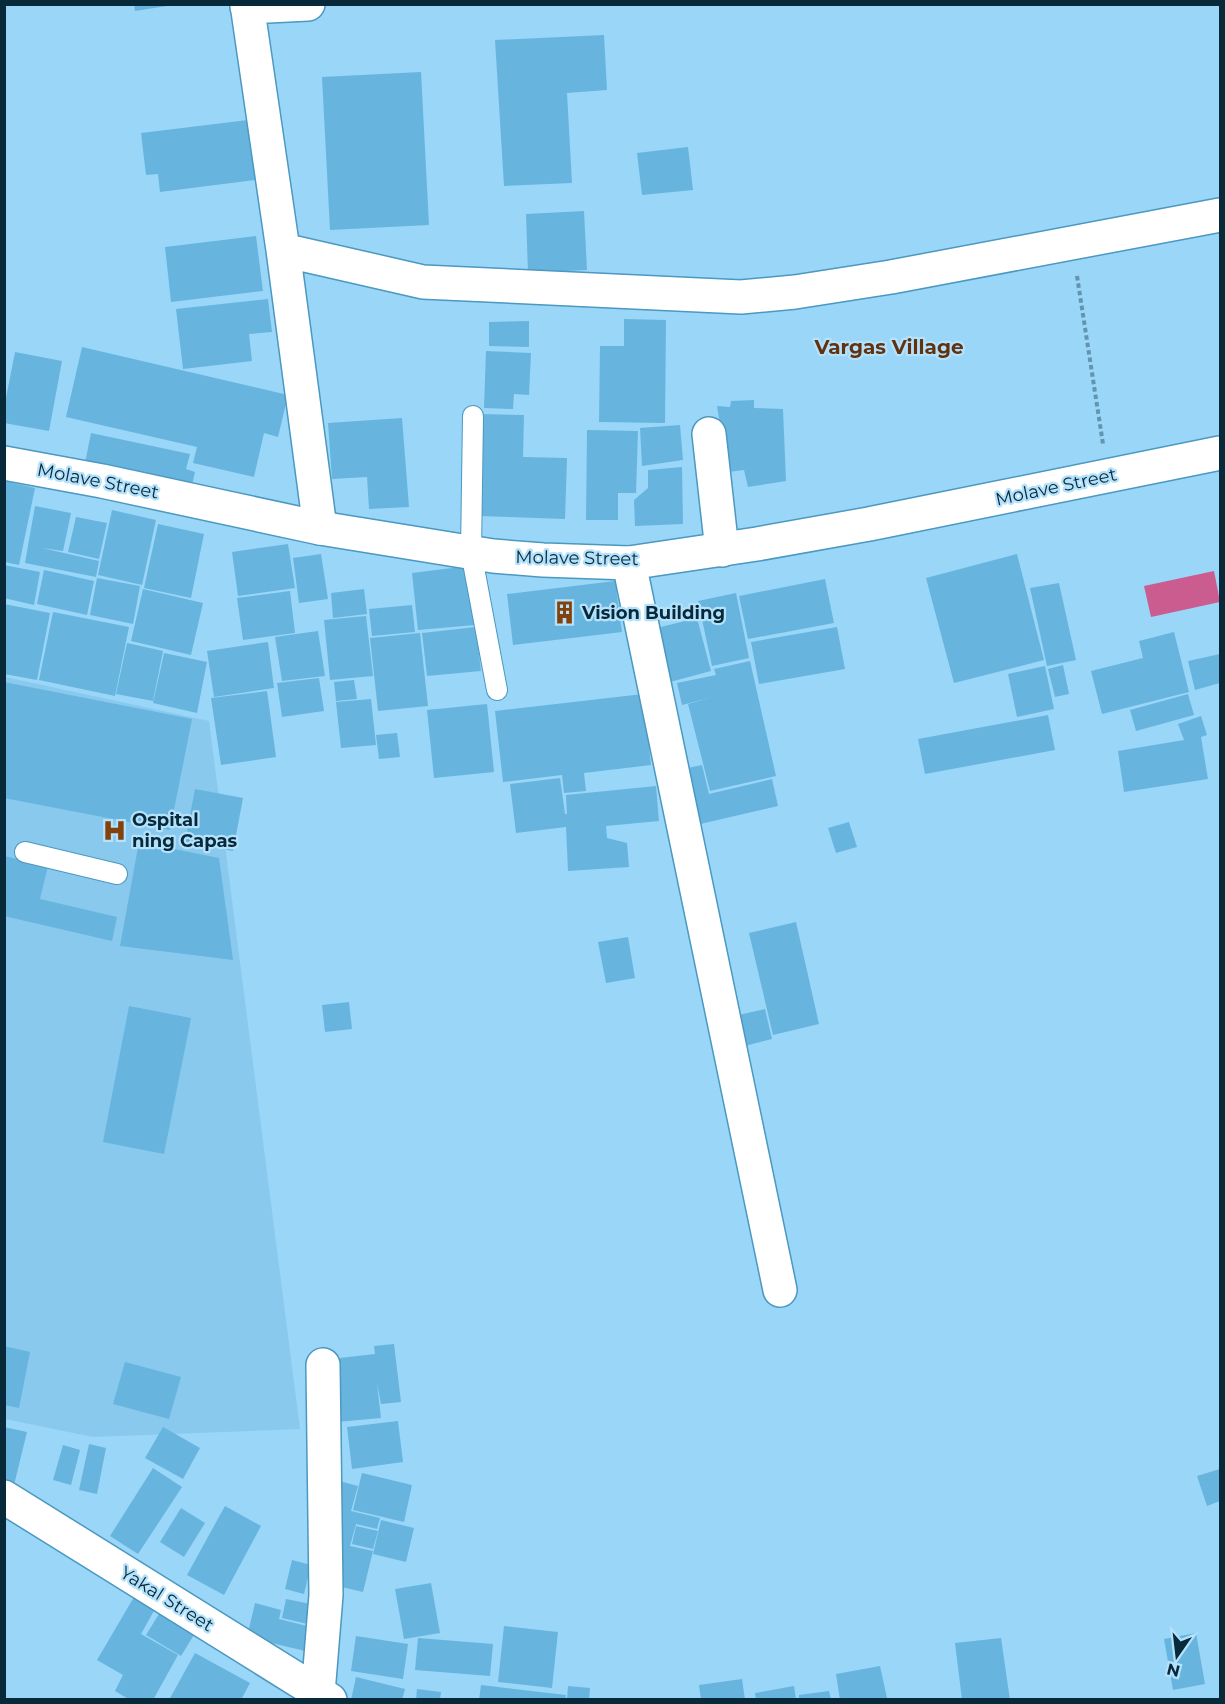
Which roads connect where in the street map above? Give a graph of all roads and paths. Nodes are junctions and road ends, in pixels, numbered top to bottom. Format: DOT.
graph roads {
  1 [pos="308,4"];
  2 [pos="247,6"];
  3 [pos="1221,215"];
  4 [pos="1072,243"];
  5 [pos="283,250"];
  6 [pos="473,416"];
  7 [pos="709,434"];
  8 [pos="1221,453"];
  9 [pos="4,463"];
  10 [pos="1108,476"];
  11 [pos="320,528"];
  12 [pos="722,549"];
  13 [pos="471,552"];
  14 [pos="629,562"];
  15 [pos="497,690"];
  16 [pos="25,852"];
  17 [pos="117,874"];
  18 [pos="780,1290"];
  19 [pos="323,1365"];
  20 [pos="4,1497"];
  21 [pos="324,1696"];
  1 -- 2 [label="street"];
  2 -- 5 [label="street"];
  3 -- 4 [label="street"];
  4 -- 5 [label="street"];
  4 -- 10 [label="path"];
  5 -- 11 [label="street"];
  6 -- 13 [label="lane"];
  7 -- 12 [label="street"];
  8 -- 10 [label="street, Molave Street"];
  9 -- 11 [label="street, Molave Street"];
  10 -- 12 [label="street, Molave Street"];
  11 -- 13 [label="street, Molave Street"];
  12 -- 14 [label="street, Molave Street"];
  13 -- 14 [label="street, Molave Street"];
  13 -- 15 [label="lane"];
  14 -- 18 [label="street"];
  16 -- 17 [label="lane"];
  19 -- 21 [label="street"];
  20 -- 21 [label="street, Yakal Street"];
}
